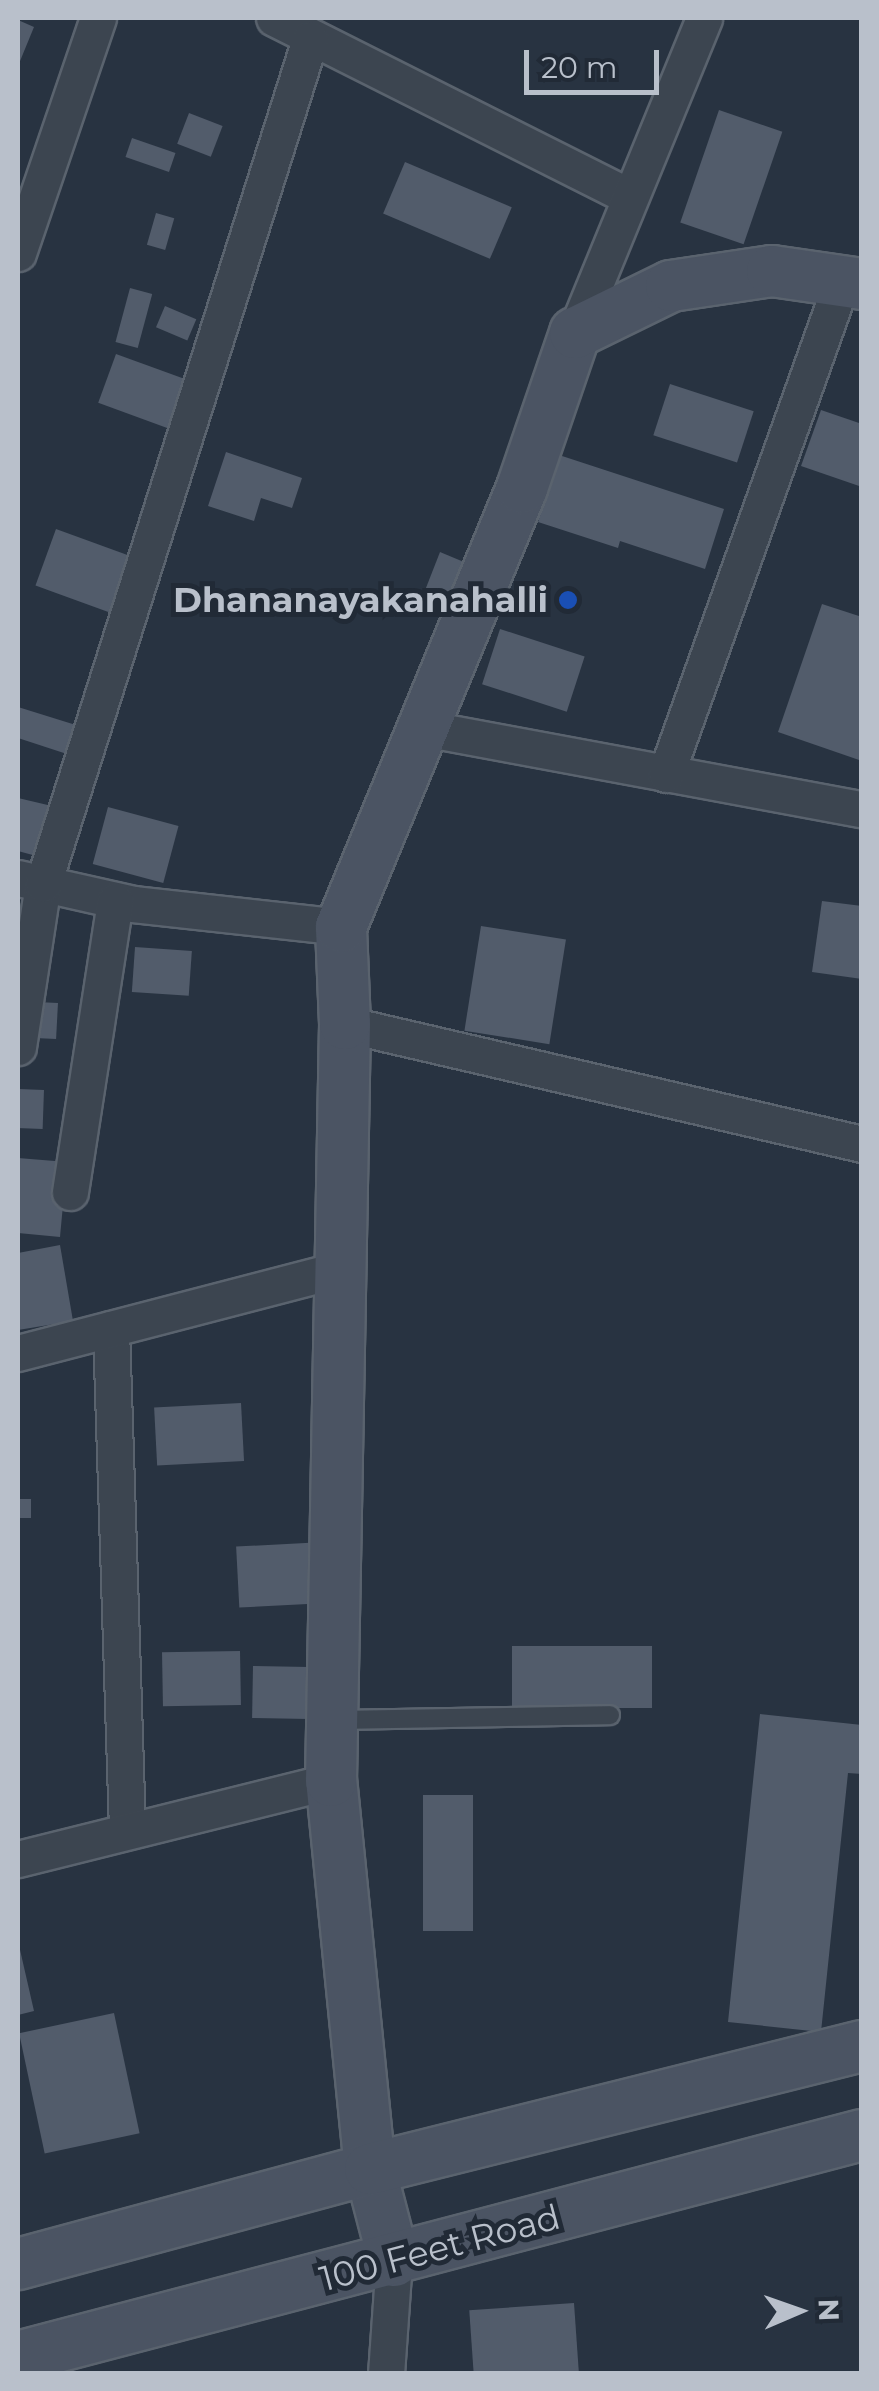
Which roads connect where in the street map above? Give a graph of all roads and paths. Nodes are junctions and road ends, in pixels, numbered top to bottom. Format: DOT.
graph roads {
  1 [pos="98,18"];
  2 [pos="274,18"];
  3 [pos="704,18"];
  4 [pos="310,39"];
  5 [pos="630,197"];
  6 [pos="18,253"];
  7 [pos="852,283"];
  8 [pos="574,333"];
  9 [pos="423,728"];
  10 [pos="666,774"];
  11 [pos="862,809"];
  12 [pos="30,881"];
  13 [pos="115,900"];
  14 [pos="341,927"];
  15 [pos="344,1024"];
  16 [pos="18,1047"];
  17 [pos="862,1144"];
  18 [pos="70,1192"];
  19 [pos="340,1268"];
  20 [pos="112,1329"];
  21 [pos="18,1353"];
  22 [pos="610,1715"];
  23 [pos="332,1720"];
  24 [pos="331,1781"];
  25 [pos="128,1829"];
  26 [pos="18,1859"];
  27 [pos="862,2046"];
  28 [pos="862,2135"];
  29 [pos="370,2168"];
  30 [pos="394,2261"];
  31 [pos="18,2264"];
  32 [pos="18,2357"];
  33 [pos="386,2374"];
  1 -- 6 [label="street"];
  2 -- 4 [label="street"];
  3 -- 5 [label="street"];
  4 -- 5 [label="street"];
  4 -- 12 [label="street"];
  5 -- 8 [label="street"];
  7 -- 8 [label="street"];
  7 -- 10 [label="street"];
  8 -- 9 [label="street"];
  9 -- 10 [label="street"];
  9 -- 14 [label="street"];
  10 -- 11 [label="street"];
  12 -- 13 [label="street"];
  12 -- 16 [label="street"];
  13 -- 14 [label="street"];
  13 -- 18 [label="street"];
  14 -- 15 [label="street"];
  15 -- 17 [label="street"];
  15 -- 19 [label="street"];
  19 -- 20 [label="street"];
  19 -- 23 [label="street"];
  20 -- 21 [label="street"];
  20 -- 25 [label="street"];
  22 -- 23 [label="lane"];
  23 -- 24 [label="street"];
  24 -- 25 [label="street"];
  24 -- 29 [label="street"];
  25 -- 26 [label="street"];
  27 -- 29 [label="street"];
  28 -- 30 [label="street, 100 Feet Road"];
  29 -- 30 [label="street"];
  29 -- 31 [label="street"];
  30 -- 32 [label="street, 100 Feet Road"];
  30 -- 33 [label="street"];
}
